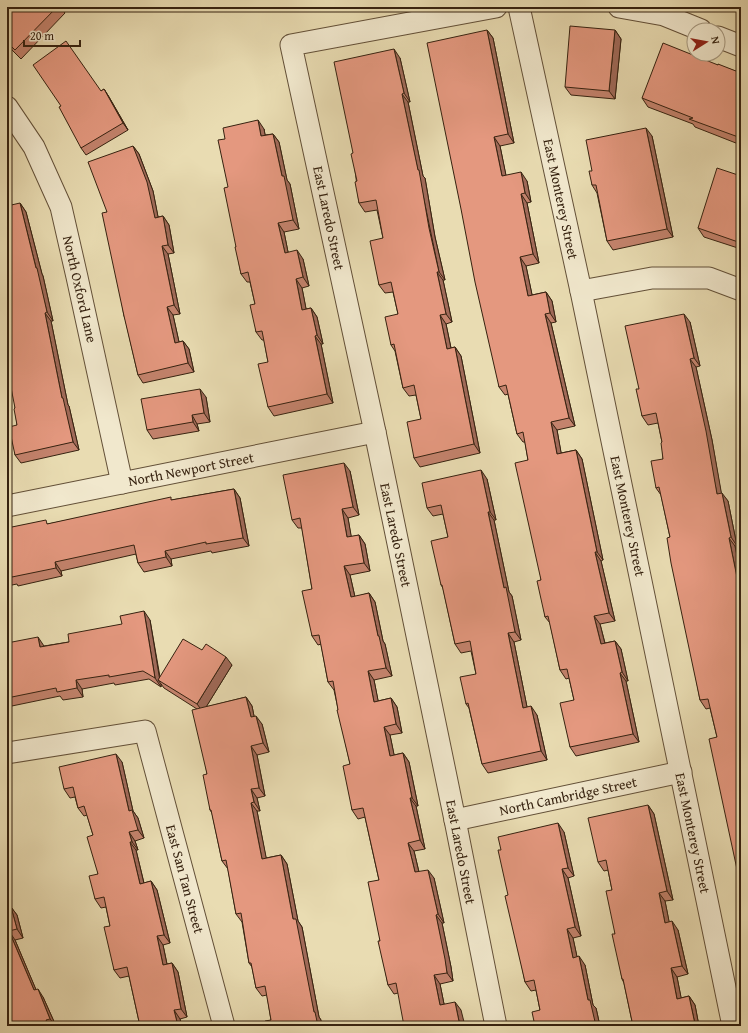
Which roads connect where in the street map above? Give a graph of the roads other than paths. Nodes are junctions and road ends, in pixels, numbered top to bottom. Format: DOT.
graph roads {
  1 [pos="496,7"];
  2 [pos="519,7"];
  3 [pos="619,7"];
  4 [pos="686,24"];
  5 [pos="726,40"];
  6 [pos="741,46"];
  7 [pos="7,107"];
  8 [pos="741,290"];
  9 [pos="581,291"];
  10 [pos="375,432"];
  11 [pos="122,483"];
  12 [pos="7,506"];
  13 [pos="7,753"];
  14 [pos="681,772"];
  15 [pos="455,820"];
  16 [pos="224,1026"];
  17 [pos="496,1026"];
  18 [pos="733,1026"];
  1 -- 10 [label="street, East Laredo Street"];
  2 -- 9 [label="street, East Monterey Street"];
  3 -- 4 [label="street"];
  5 -- 6 [label="street"];
  7 -- 11 [label="street, North Oxford Lane"];
  8 -- 9 [label="street"];
  9 -- 14 [label="street, East Monterey Street"];
  10 -- 11 [label="street, North Newport Street"];
  10 -- 15 [label="street, East Laredo Street"];
  11 -- 12 [label="street, North Newport Street"];
  13 -- 16 [label="street, East San Tan Street"];
  14 -- 15 [label="street, North Cambridge Street"];
  14 -- 18 [label="street, East Monterey Street"];
  15 -- 17 [label="street, East Laredo Street"];
}
